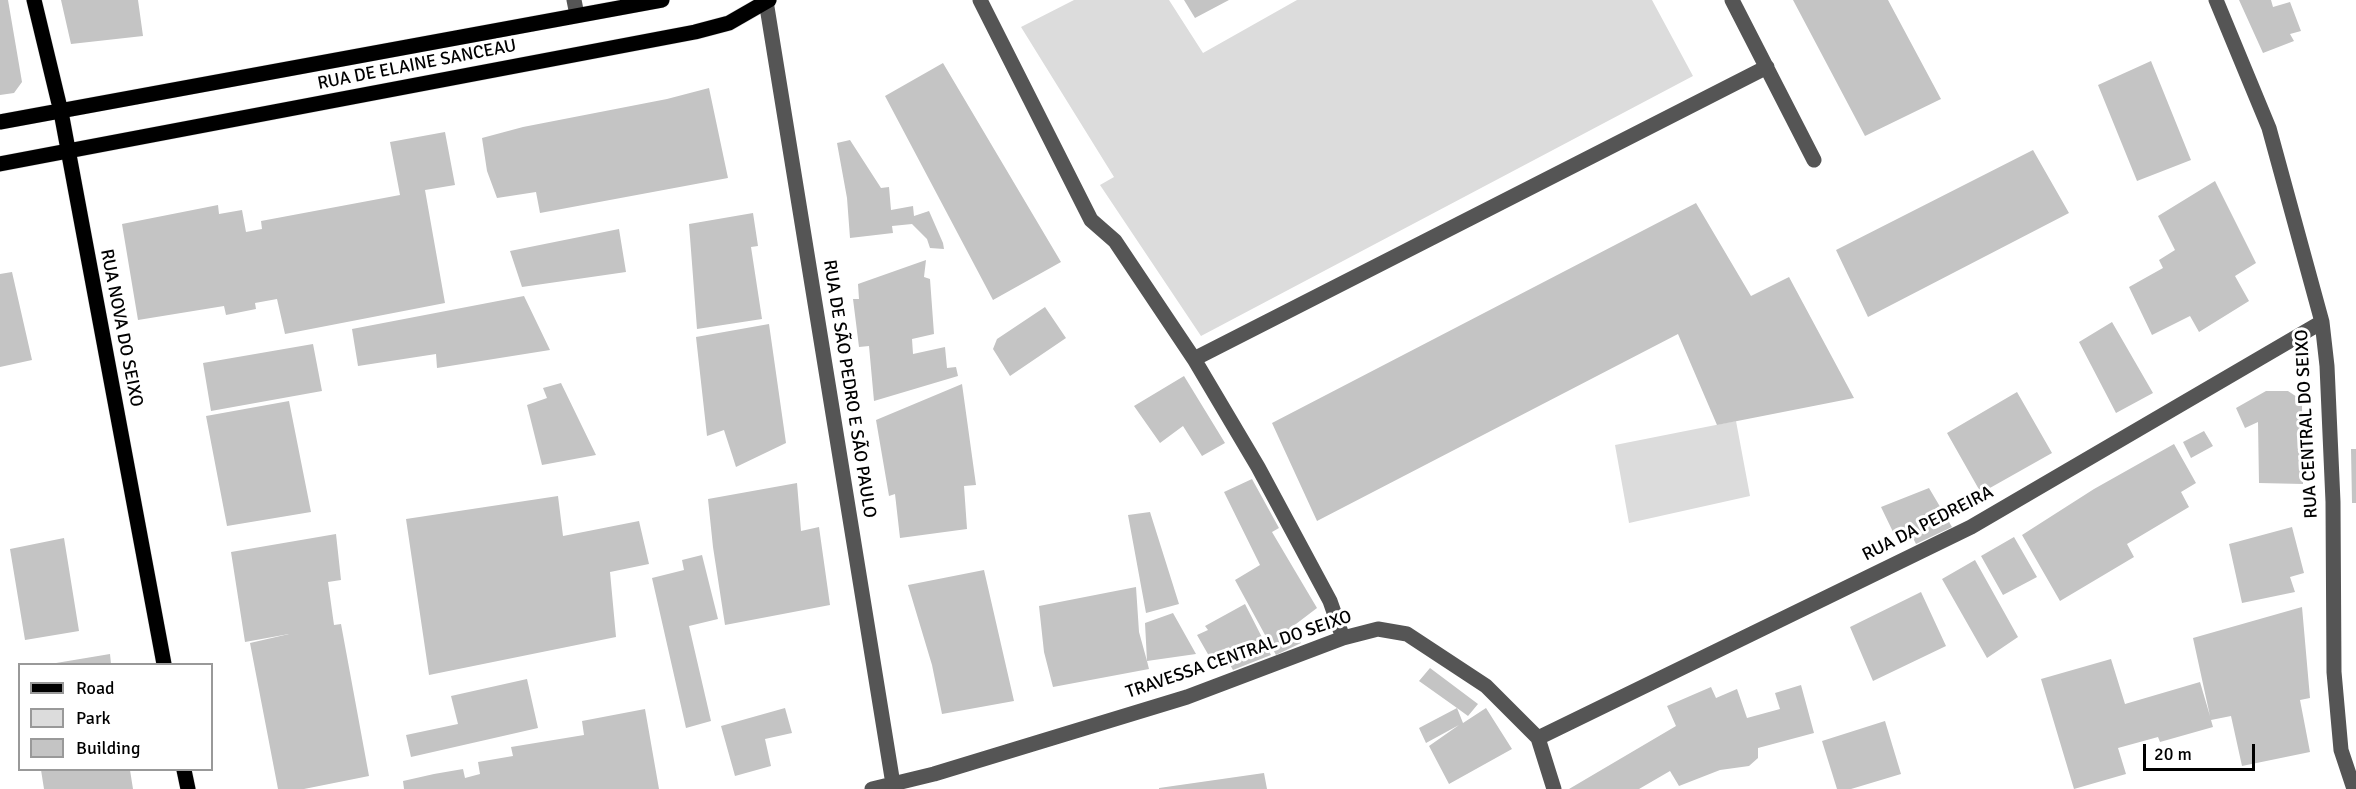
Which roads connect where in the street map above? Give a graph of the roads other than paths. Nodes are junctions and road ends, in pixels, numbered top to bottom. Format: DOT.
graph roads {
  1 [pos="34,0"];
  2 [pos="662,0"];
  3 [pos="766,0"];
  4 [pos="980,0"];
  5 [pos="1732,0"];
  6 [pos="2216,0"];
  7 [pos="576,8"];
  8 [pos="1767,67"];
  9 [pos="61,112"];
  10 [pos="0,122"];
  11 [pos="68,150"];
  12 [pos="1814,160"];
  13 [pos="0,164"];
  14 [pos="2322,322"];
  15 [pos="1194,359"];
  16 [pos="1343,638"];
  17 [pos="164,663"];
  18 [pos="1538,738"];
  19 [pos="184,771"];
  20 [pos="894,786"];
  21 [pos="188,789"];
  22 [pos="872,789"];
  23 [pos="1554,789"];
  24 [pos="2354,789"];
  1 -- 9 [label="main road, RUA NOVA DO SEIXO"];
  2 -- 7 [label="main road, RUA DE ELAINE SANCEAU"];
  3 -- 11 [label="main road, RUA DE ELAINE SANCEAU"];
  3 -- 20 [label="street, RUA DE SÃO PEDRO E SÃO PAULO"];
  4 -- 15 [label="street"];
  5 -- 8 [label="street"];
  6 -- 14 [label="street, RUA CENTRAL DO SEIXO"];
  7 -- 9 [label="main road, RUA DE ELAINE SANCEAU"];
  8 -- 12 [label="street"];
  8 -- 15 [label="street"];
  9 -- 10 [label="main road, RUA DE ELAINE SANCEAU"];
  9 -- 11 [label="main road, RUA NOVA DO SEIXO"];
  11 -- 13 [label="main road, RUA DE ELAINE SANCEAU"];
  11 -- 17 [label="main road, RUA NOVA DO SEIXO"];
  14 -- 18 [label="street, RUA DA PEDREIRA"];
  14 -- 24 [label="street, RUA CENTRAL DO SEIXO"];
  15 -- 16 [label="street"];
  16 -- 18 [label="street, TRAVESSA CENTRAL DO SEIXO"];
  16 -- 20 [label="street, TRAVESSA CENTRAL DO SEIXO"];
  18 -- 23 [label="street, TRAVESSA CENTRAL DO SEIXO"];
  19 -- 21 [label="main road"];
  20 -- 22 [label="street, TRAVESSA CENTRAL DO SEIXO"];
}
